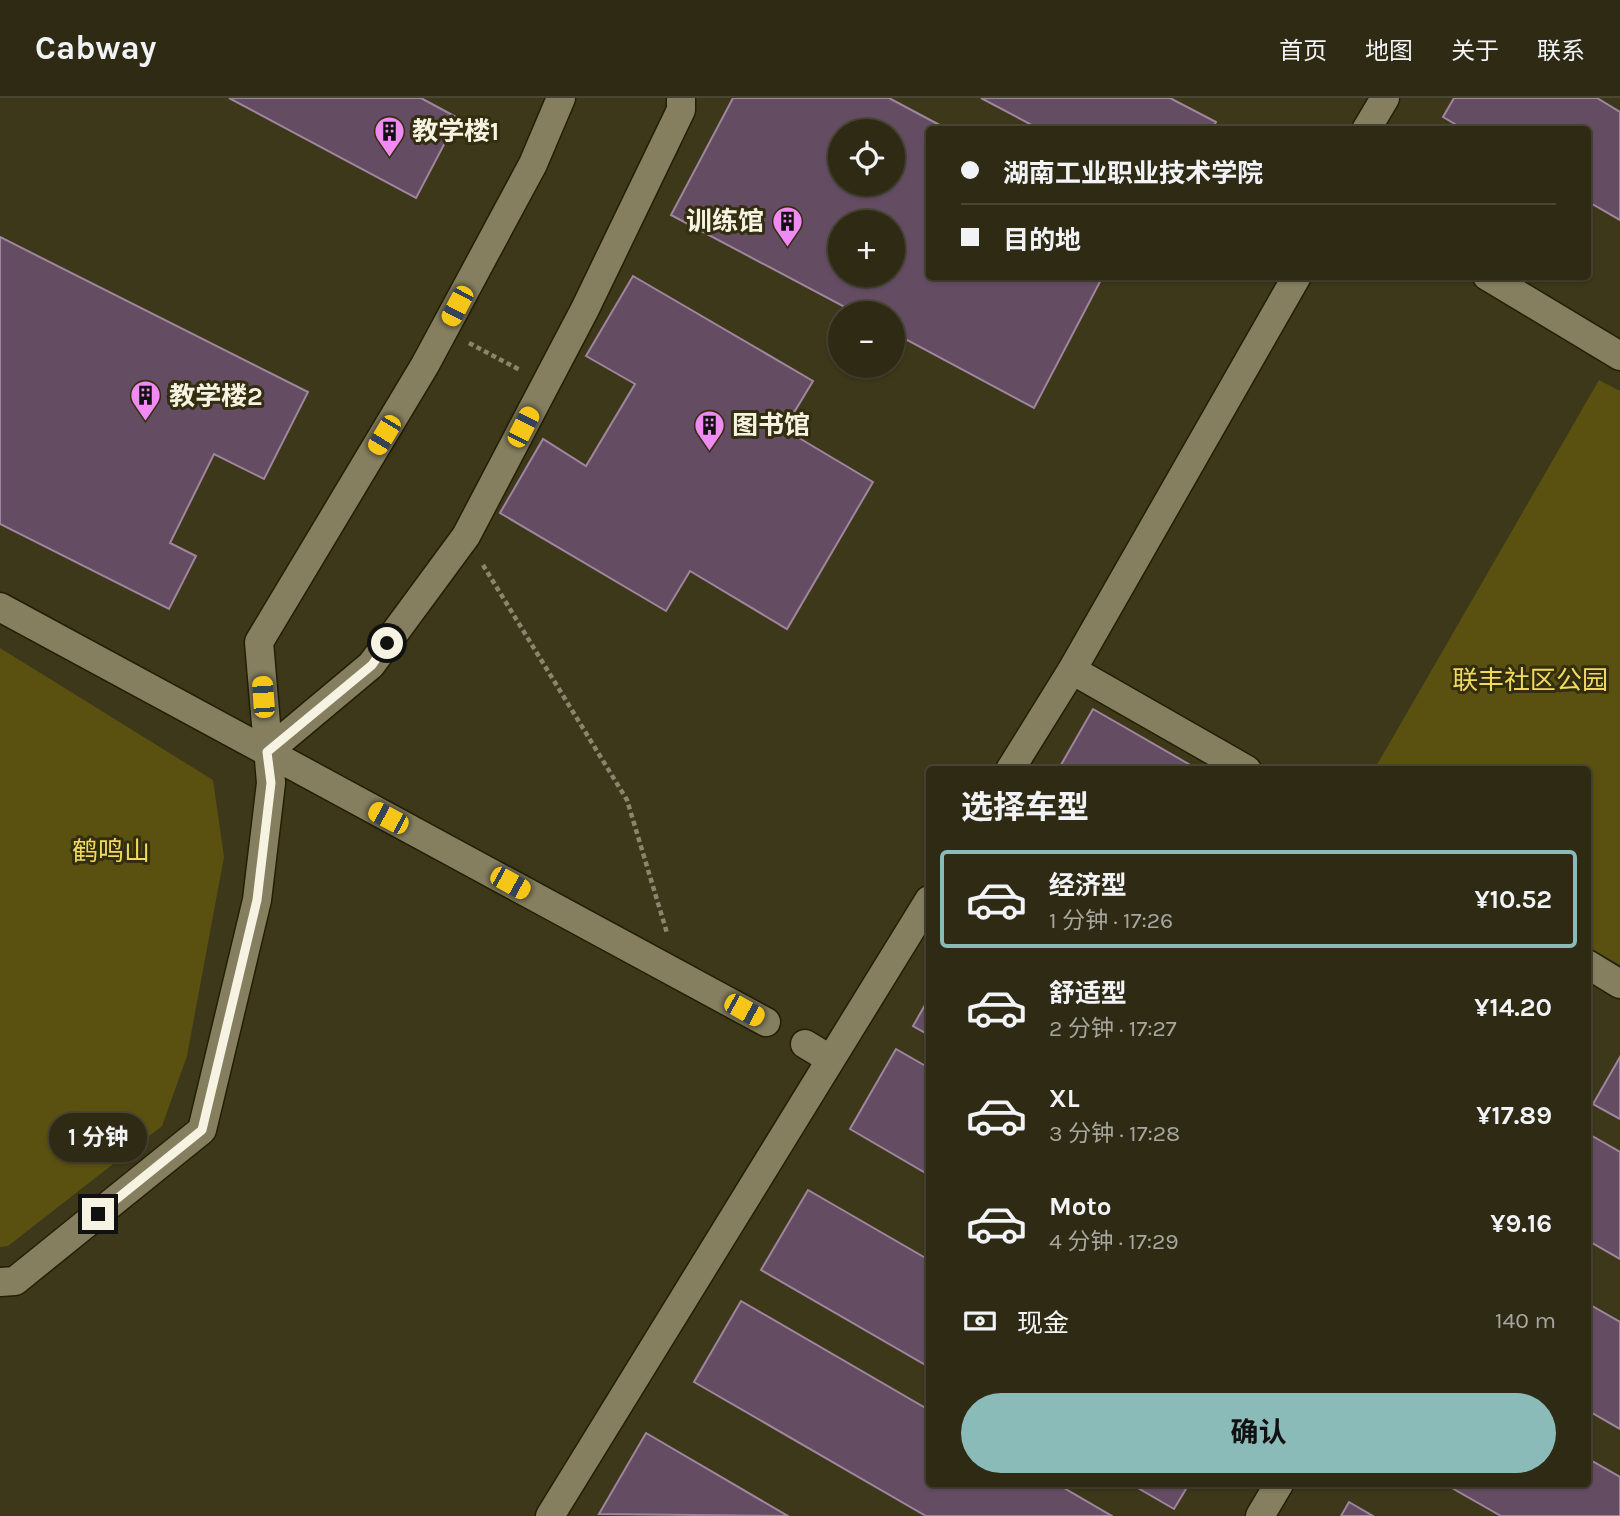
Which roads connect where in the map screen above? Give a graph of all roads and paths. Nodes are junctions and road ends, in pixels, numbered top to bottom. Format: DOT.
graph roads {
  1 [pos="561,98"];
  2 [pos="681,98"];
  3 [pos="1385,98"];
  4 [pos="1368,126"];
  5 [pos="1295,280"];
  6 [pos="1493,280"];
  7 [pos="444,330"];
  8 [pos="1620,356"];
  9 [pos="546,383"];
  10 [pos="466,536"];
  11 [pos="0,607"];
  12 [pos="1072,670"];
  13 [pos="267,752"];
  14 [pos="1012,766"];
  15 [pos="1240,766"];
  16 [pos="926,905"];
  17 [pos="1591,970"];
  18 [pos="679,974"];
  19 [pos="1620,984"];
  20 [pos="766,1022"];
  21 [pos="805,1044"];
  22 [pos="830,1059"];
  23 [pos="0,1282"];
  24 [pos="1277,1487"];
  25 [pos="550,1516"];
  26 [pos="1260,1516"];
  1 -- 7 [label="street"];
  2 -- 9 [label="street"];
  3 -- 4 [label="street"];
  5 -- 12 [label="street"];
  6 -- 8 [label="street"];
  7 -- 9 [label="path"];
  7 -- 13 [label="street"];
  9 -- 10 [label="street"];
  10 -- 13 [label="street"];
  10 -- 18 [label="path"];
  11 -- 13 [label="street"];
  12 -- 14 [label="street"];
  12 -- 15 [label="street"];
  13 -- 18 [label="street"];
  13 -- 23 [label="street"];
  16 -- 22 [label="street"];
  17 -- 19 [label="street"];
  18 -- 20 [label="street"];
  21 -- 22 [label="street"];
  22 -- 25 [label="street"];
  24 -- 26 [label="street"];
}
